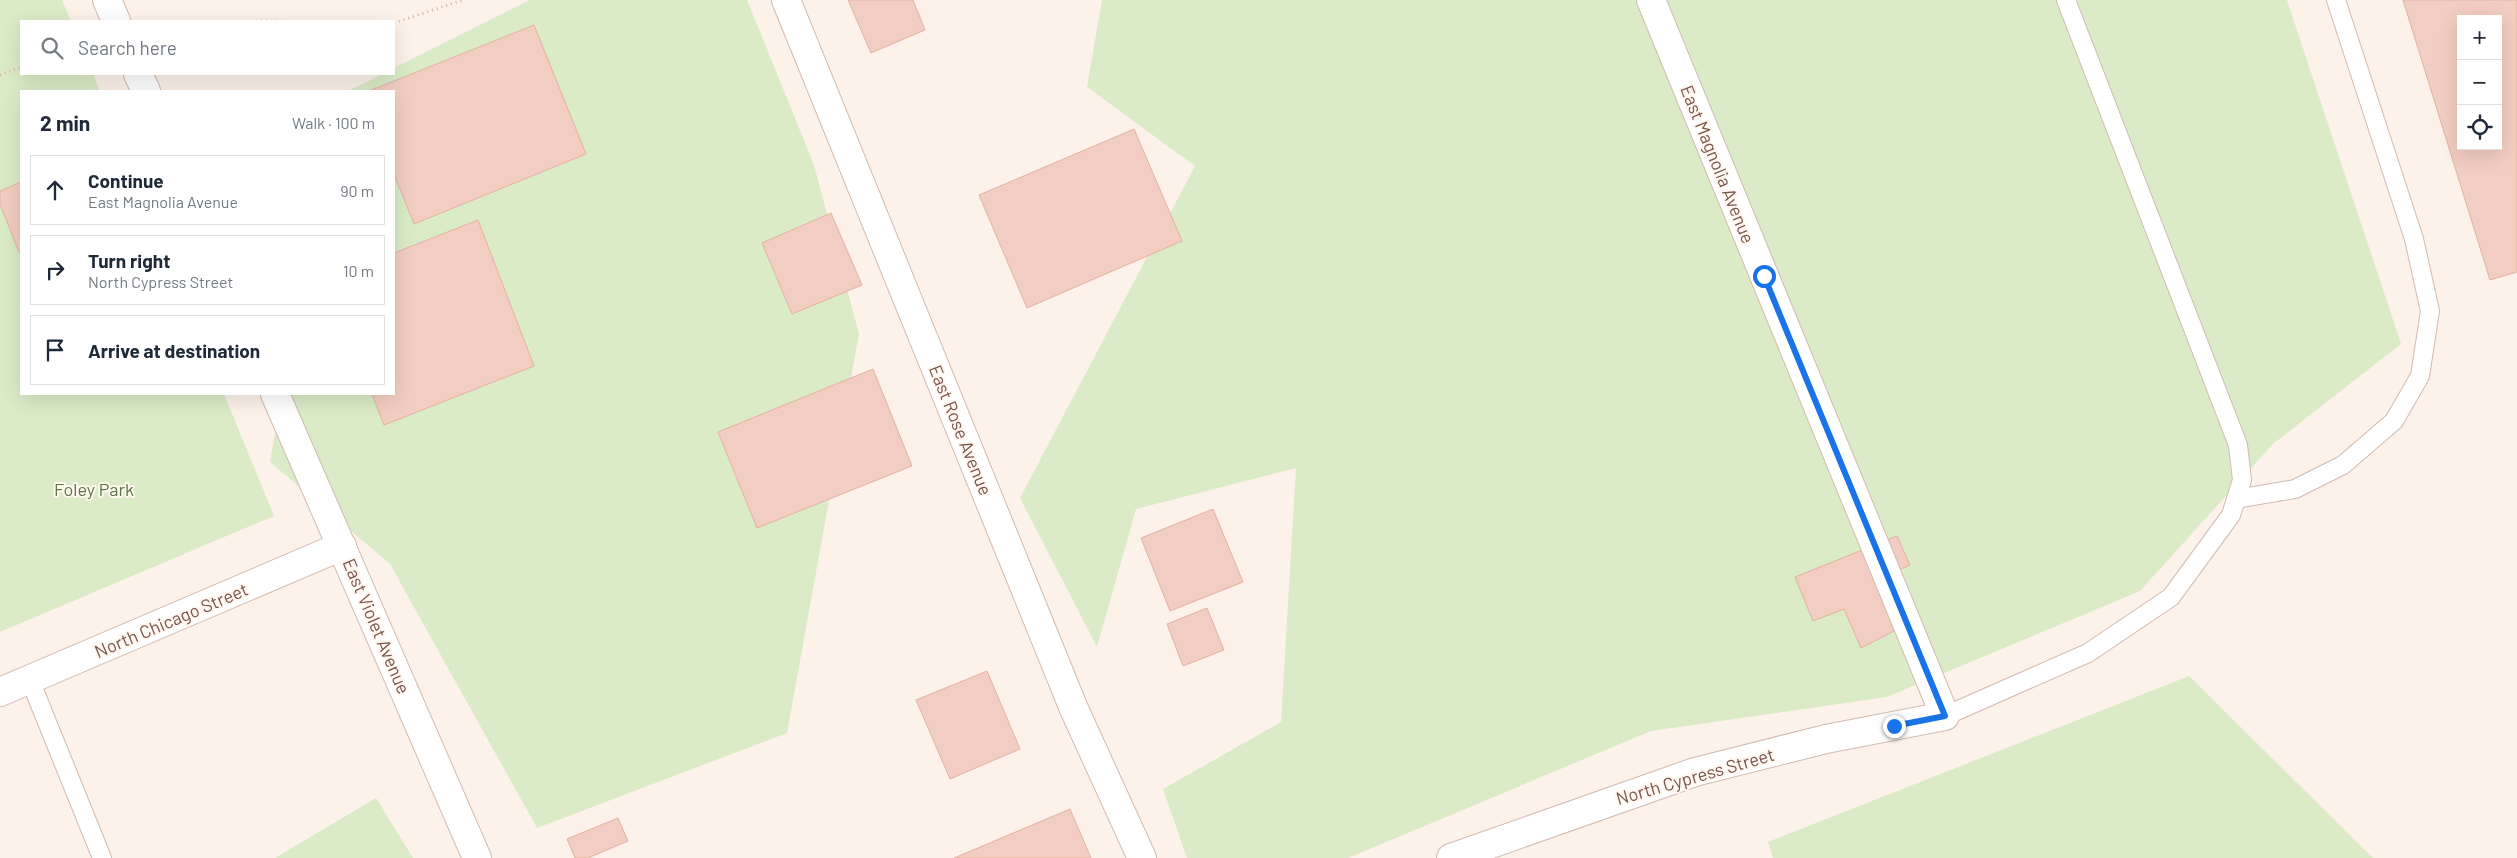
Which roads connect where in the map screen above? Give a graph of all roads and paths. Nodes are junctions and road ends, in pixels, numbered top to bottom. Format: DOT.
graph roads {
  1 [pos="463,0"];
  2 [pos="786,0"];
  3 [pos="1651,0"];
  4 [pos="2066,0"];
  5 [pos="2336,0"];
  6 [pos="395,23"];
  7 [pos="20,67"];
  8 [pos="0,74"];
  9 [pos="138,75"];
  10 [pos="146,90"];
  11 [pos="275,395"];
  12 [pos="2236,499"];
  13 [pos="342,546"];
  14 [pos="30,680"];
  15 [pos="0,692"];
  16 [pos="1945,716"];
  17 [pos="102,858"];
  18 [pos="477,858"];
  19 [pos="1142,858"];
  20 [pos="1451,858"];
  1 -- 6 [label="path"];
  2 -- 19 [label="street, East Rose Avenue"];
  3 -- 16 [label="street, East Magnolia Avenue"];
  4 -- 12 [label="lane"];
  5 -- 12 [label="lane"];
  7 -- 8 [label="path"];
  9 -- 10 [label="street"];
  11 -- 13 [label="street, East Violet Avenue"];
  12 -- 16 [label="lane"];
  13 -- 14 [label="street, North Chicago Street"];
  13 -- 18 [label="street, East Violet Avenue"];
  14 -- 15 [label="street, North Chicago Street"];
  14 -- 17 [label="lane"];
  16 -- 20 [label="street, North Cypress Street"];
}
